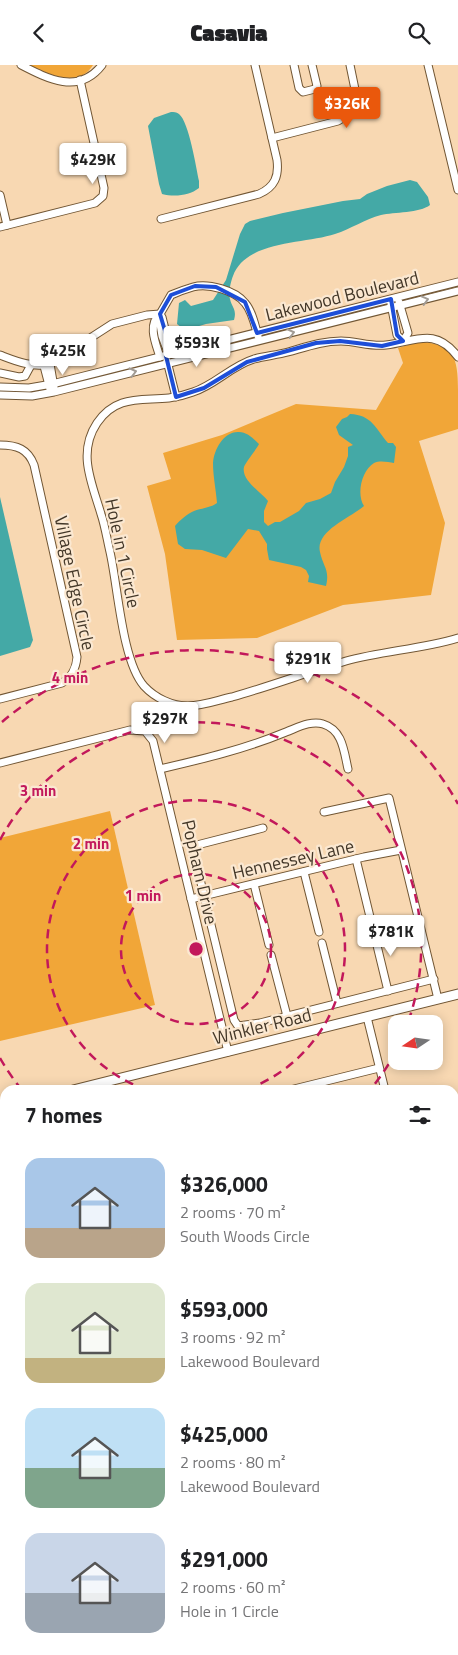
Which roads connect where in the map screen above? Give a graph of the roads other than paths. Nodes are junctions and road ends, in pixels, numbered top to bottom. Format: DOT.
graph roads {
  1 [pos="21,65"];
  2 [pos="102,65"];
  3 [pos="255,65"];
  4 [pos="294,65"];
  5 [pos="312,65"];
  6 [pos="350,65"];
  7 [pos="430,65"];
  8 [pos="80,80"];
  9 [pos="272,137"];
  10 [pos="458,190"];
  11 [pos="0,195"];
  12 [pos="161,219"];
  13 [pos="4,226"];
  14 [pos="458,282"];
  15 [pos="458,291"];
  16 [pos="394,298"];
  17 [pos="400,307"];
  18 [pos="392,309"];
  19 [pos="160,315"];
  20 [pos="257,333"];
  21 [pos="259,341"];
  22 [pos="403,341"];
  23 [pos="162,344"];
  24 [pos="0,355"];
  25 [pos="458,357"];
  26 [pos="166,358"];
  27 [pos="31,365"];
  28 [pos="47,365"];
  29 [pos="0,373"];
  30 [pos="0,387"];
  31 [pos="52,388"];
  32 [pos="0,395"];
  33 [pos="176,397"];
  34 [pos="0,445"];
  35 [pos="458,638"];
  36 [pos="0,699"];
  37 [pos="0,763"];
  38 [pos="160,769"];
  39 [pos="348,769"];
  40 [pos="324,812"];
  41 [pos="263,828"];
  42 [pos="401,850"];
  43 [pos="356,859"];
  44 [pos="304,872"];
  45 [pos="254,884"];
  46 [pos="204,896"];
  47 [pos="191,899"];
  48 [pos="371,921"];
  49 [pos="373,929"];
  50 [pos="320,932"];
  51 [pos="322,943"];
  52 [pos="269,945"];
  53 [pos="271,955"];
  54 [pos="434,979"];
  55 [pos="388,991"];
  56 [pos="458,994"];
  57 [pos="438,999"];
  58 [pos="337,1003"];
  59 [pos="286,1016"];
  60 [pos="367,1017"];
  61 [pos="228,1052"];
  62 [pos="379,1068"];
  63 [pos="93,1085"];
  64 [pos="310,1085"];
  65 [pos="384,1085"];
  1 -- 8 [label="street"];
  2 -- 8 [label="street"];
  3 -- 9 [label="street"];
  4 -- 5 [label="street"];
  6 -- 9 [label="street"];
  7 -- 10 [label="street"];
  8 -- 13 [label="street"];
  9 -- 12 [label="street"];
  11 -- 13 [label="street"];
  14 -- 16 [label="street, Lakewood Boulevard"];
  17 -- 15 [label="street, Lakewood Boulevard, one-way"];
  16 -- 17 [label="street"];
  16 -- 18 [label="street"];
  16 -- 20 [label="street, Lakewood Boulevard"];
  17 -- 18 [label="street, Lakewood Boulevard"];
  17 -- 22 [label="street"];
  21 -- 18 [label="street, Lakewood Boulevard, one-way"];
  18 -- 22 [label="street"];
  19 -- 20 [label="street"];
  19 -- 23 [label="street"];
  19 -- 23 [label="street"];
  19 -- 28 [label="street"];
  20 -- 21 [label="street"];
  20 -- 26 [label="street, Lakewood Boulevard"];
  21 -- 26 [label="street, Lakewood Boulevard"];
  22 -- 25 [label="street, Hole in 1 Circle"];
  22 -- 33 [label="street, Hole in 1 Circle"];
  23 -- 26 [label="street"];
  24 -- 27 [label="street"];
  26 -- 31 [label="street, Lakewood Boulevard"];
  26 -- 33 [label="street"];
  27 -- 28 [label="street"];
  27 -- 29 [label="street"];
  28 -- 31 [label="street"];
  30 -- 31 [label="street, Lakewood Boulevard"];
  31 -- 32 [label="street, Lakewood Boulevard"];
  33 -- 35 [label="street, Hole in 1 Circle"];
  34 -- 36 [label="street, Village Edge Circle"];
  37 -- 38 [label="street, Popham Drive"];
  38 -- 39 [label="street"];
  38 -- 47 [label="street, Popham Drive"];
  40 -- 42 [label="street"];
  41 -- 46 [label="street"];
  42 -- 43 [label="street, Hennessey Lane"];
  42 -- 54 [label="street"];
  43 -- 44 [label="street, Hennessey Lane"];
  43 -- 48 [label="street"];
  44 -- 45 [label="street, Hennessey Lane"];
  44 -- 50 [label="street"];
  45 -- 46 [label="street, Hennessey Lane"];
  45 -- 52 [label="street"];
  46 -- 47 [label="street, Hennessey Lane"];
  46 -- 59 [label="street"];
  47 -- 61 [label="street, Popham Drive"];
  49 -- 55 [label="street"];
  51 -- 58 [label="street"];
  53 -- 59 [label="street"];
  54 -- 55 [label="street"];
  54 -- 57 [label="street"];
  55 -- 58 [label="street"];
  56 -- 57 [label="street, Winkler Road"];
  57 -- 60 [label="street, Winkler Road"];
  58 -- 59 [label="street"];
  60 -- 61 [label="street, Winkler Road"];
  60 -- 62 [label="street"];
  61 -- 63 [label="street, Winkler Road"];
  62 -- 64 [label="street"];
  62 -- 65 [label="street"];
}
